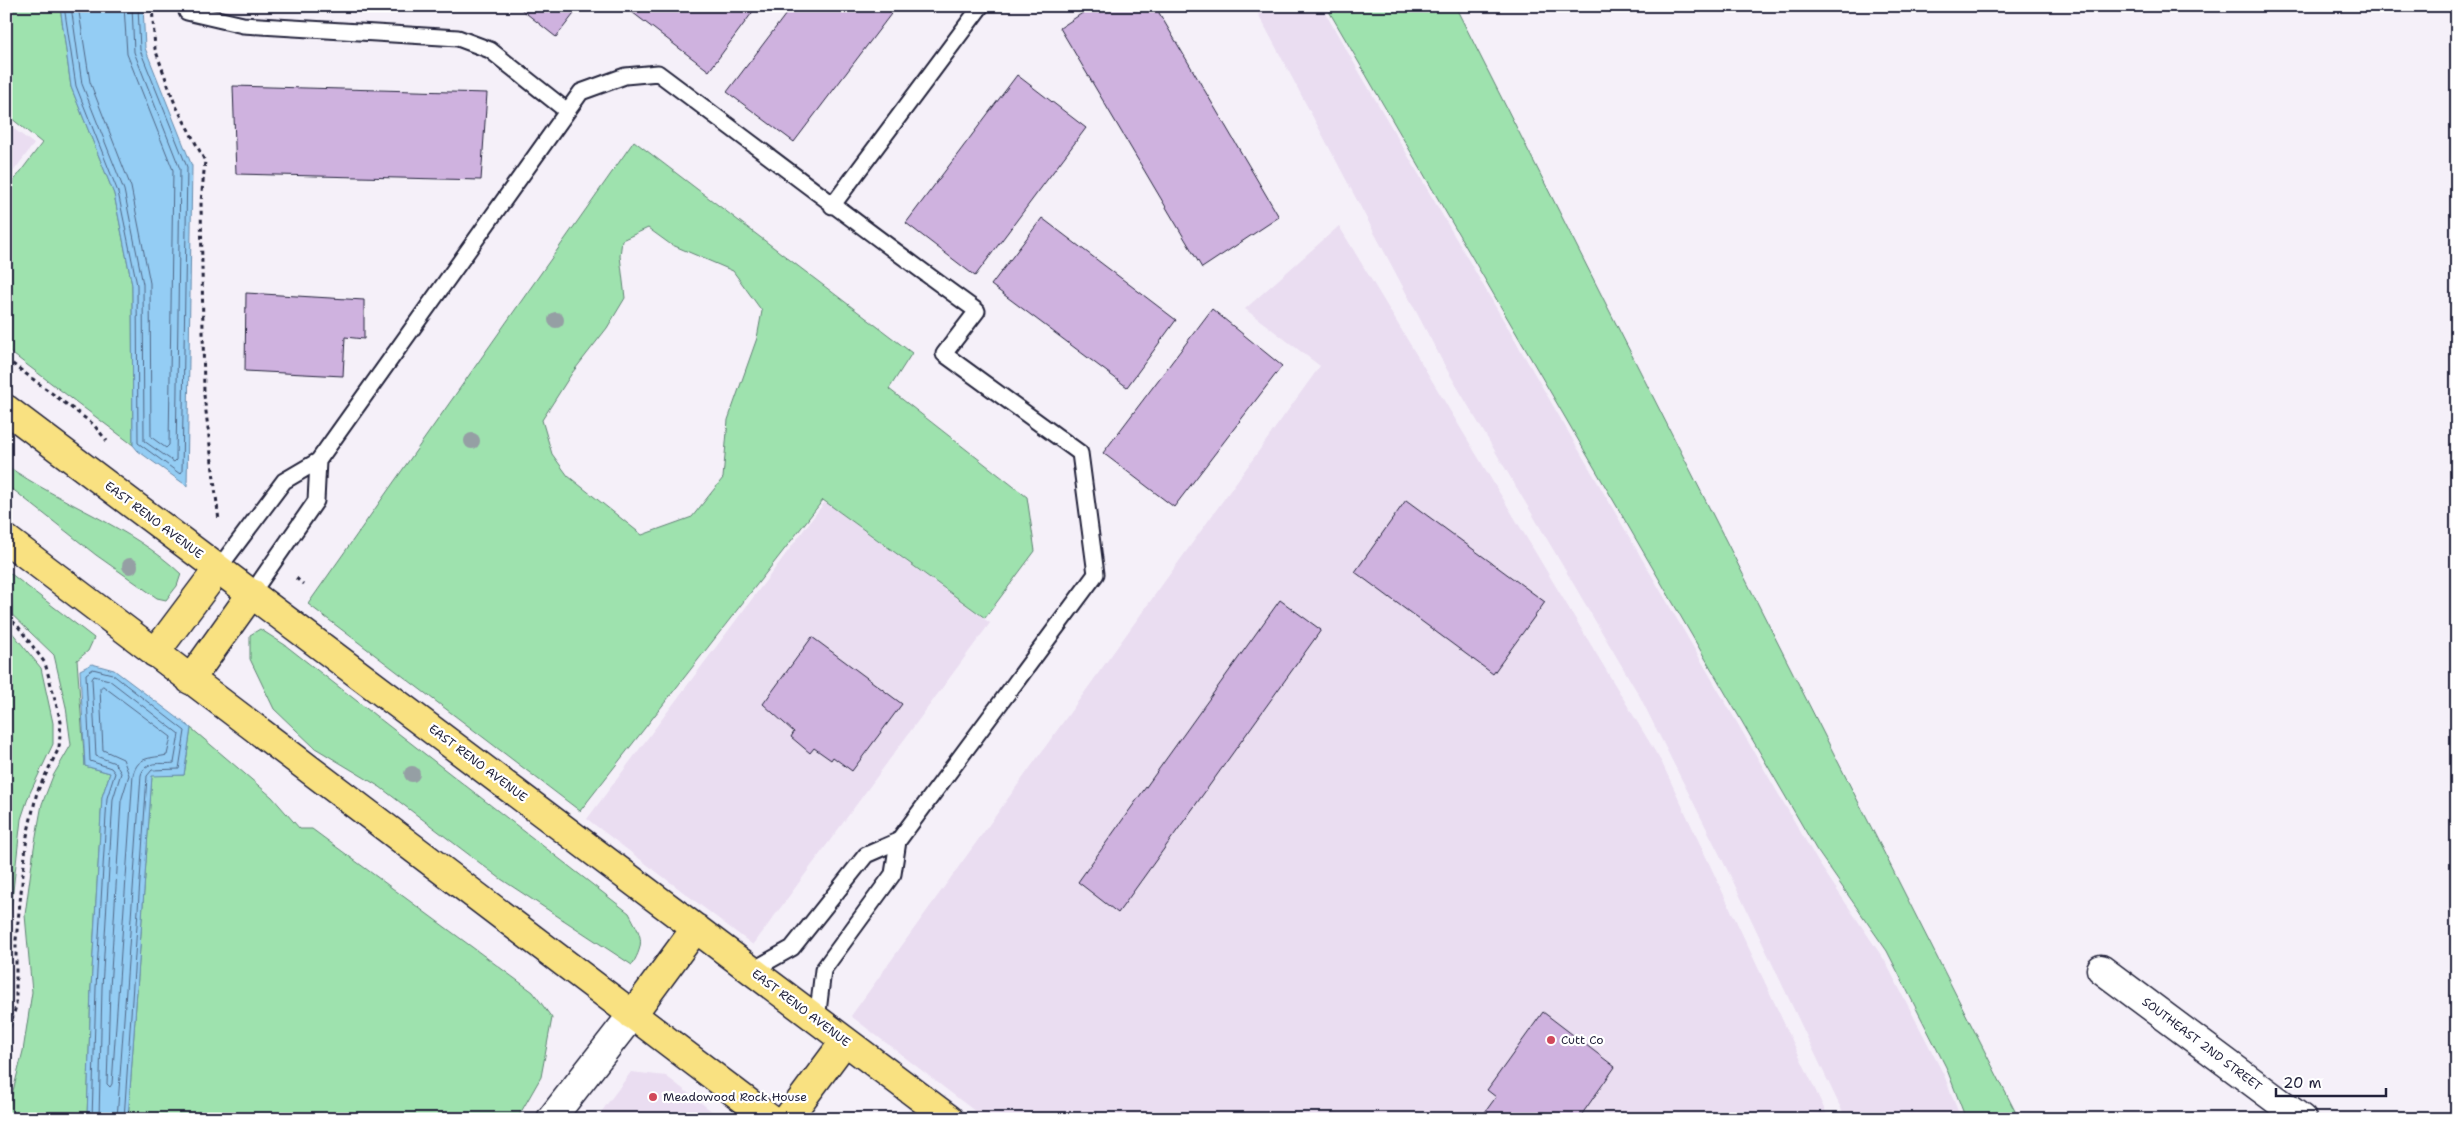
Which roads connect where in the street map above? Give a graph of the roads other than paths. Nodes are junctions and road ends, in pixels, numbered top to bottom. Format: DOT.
graph roads {
  1 [pos="187,6"];
  2 [pos="981,6"];
  3 [pos="567,111"];
  4 [pos="832,206"];
  5 [pos="6,409"];
  6 [pos="318,460"];
  7 [pos="6,539"];
  8 [pos="218,568"];
  9 [pos="252,593"];
  10 [pos="155,653"];
  11 [pos="190,680"];
  12 [pos="898,841"];
  13 [pos="696,928"];
  14 [pos="2101,969"];
  15 [pos="751,971"];
  16 [pos="632,1015"];
  17 [pos="817,1020"];
  18 [pos="845,1041"];
  19 [pos="551,1119"];
  20 [pos="770,1119"];
  21 [pos="787,1119"];
  22 [pos="949,1119"];
  23 [pos="2302,1119"];
  1 -- 3 [label="lane"];
  2 -- 4 [label="lane"];
  3 -- 4 [label="lane"];
  3 -- 6 [label="lane"];
  4 -- 12 [label="lane"];
  5 -- 8 [label="main road, EAST RENO AVENUE"];
  6 -- 8 [label="lane"];
  6 -- 9 [label="lane"];
  7 -- 10 [label="main road"];
  8 -- 9 [label="main road, EAST RENO AVENUE"];
  8 -- 10 [label="main road"];
  9 -- 11 [label="main road"];
  9 -- 13 [label="main road, EAST RENO AVENUE"];
  10 -- 11 [label="main road"];
  11 -- 16 [label="main road"];
  12 -- 15 [label="lane"];
  12 -- 17 [label="lane"];
  13 -- 15 [label="main road, EAST RENO AVENUE"];
  13 -- 16 [label="main road"];
  14 -- 23 [label="street, SOUTHEAST 2ND STREET"];
  15 -- 17 [label="main road, EAST RENO AVENUE"];
  16 -- 19 [label="street"];
  16 -- 20 [label="main road"];
  17 -- 18 [label="main road, EAST RENO AVENUE"];
  18 -- 21 [label="main road"];
  18 -- 22 [label="main road, EAST RENO AVENUE"];
}
